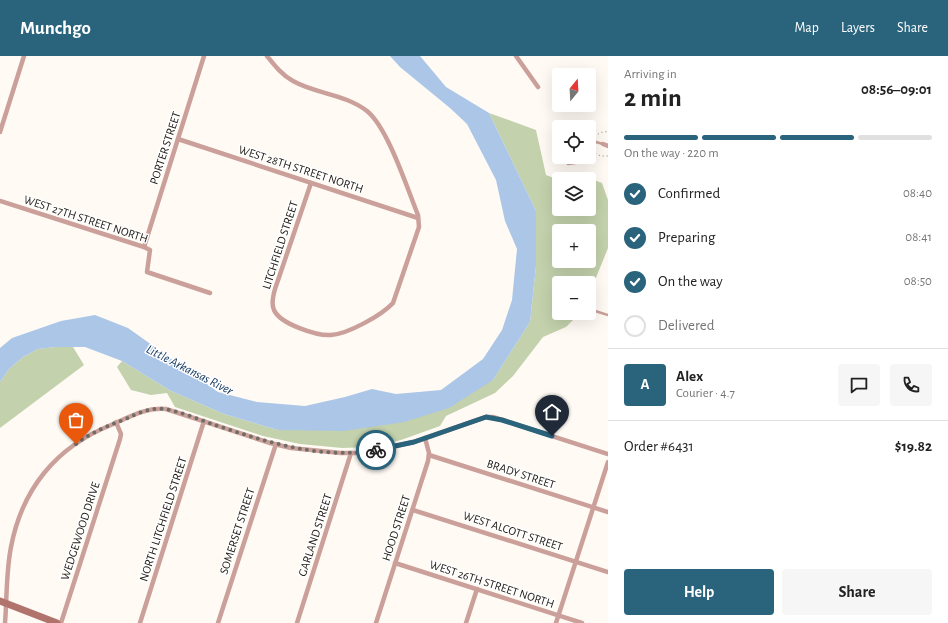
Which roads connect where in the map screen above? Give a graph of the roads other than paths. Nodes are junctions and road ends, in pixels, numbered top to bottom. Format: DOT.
graph roads {
  1 [pos="24,56"];
  2 [pos="204,56"];
  3 [pos="267,56"];
  4 [pos="516,56"];
  5 [pos="538,87"];
  6 [pos="0,132"];
  7 [pos="178,139"];
  8 [pos="596,142"];
  9 [pos="606,145"];
  10 [pos="310,182"];
  11 [pos="0,201"];
  12 [pos="418,218"];
  13 [pos="144,247"];
  14 [pos="210,293"];
  15 [pos="596,311"];
  16 [pos="608,315"];
  17 [pos="204,421"];
  18 [pos="116,422"];
  19 [pos="425,438"];
  20 [pos="276,444"];
  21 [pos="351,453"];
  22 [pos="608,454"];
  23 [pos="429,455"];
  24 [pos="608,462"];
  25 [pos="593,508"];
  26 [pos="413,510"];
  27 [pos="608,512"];
  28 [pos="576,562"];
  29 [pos="395,563"];
  30 [pos="608,572"];
  31 [pos="477,589"];
  32 [pos="2,603"];
  33 [pos="558,615"];
  34 [pos="5,623"];
  35 [pos="57,623"];
  36 [pos="61,623"];
  37 [pos="140,623"];
  38 [pos="218,623"];
  39 [pos="297,623"];
  40 [pos="376,623"];
  41 [pos="466,623"];
  42 [pos="556,623"];
  43 [pos="582,623"];
  1 -- 6 [label="street"];
  2 -- 7 [label="street, PORTER STREET"];
  3 -- 12 [label="street"];
  4 -- 5 [label="street"];
  7 -- 10 [label="street, WEST 28TH STREET NORTH"];
  7 -- 13 [label="street, PORTER STREET"];
  8 -- 9 [label="lane"];
  10 -- 12 [label="street, WEST 28TH STREET NORTH"];
  10 -- 12 [label="street, LITCHFIELD STREET"];
  11 -- 13 [label="street, WEST 27TH STREET NORTH"];
  13 -- 14 [label="street, WEST 27TH STREET NORTH"];
  15 -- 16 [label="lane"];
  17 -- 18 [label="street"];
  17 -- 20 [label="street"];
  17 -- 37 [label="street, NORTH LITCHFIELD STREET"];
  18 -- 32 [label="street"];
  18 -- 36 [label="street, WEDGEWOOD DRIVE"];
  19 -- 21 [label="street"];
  19 -- 22 [label="street"];
  19 -- 23 [label="street, HOOD STREET"];
  20 -- 21 [label="street"];
  20 -- 38 [label="street, SOMERSET STREET"];
  21 -- 39 [label="street, GARLAND STREET"];
  23 -- 25 [label="street, BRADY STREET"];
  23 -- 26 [label="street, HOOD STREET"];
  24 -- 25 [label="street"];
  25 -- 27 [label="street, BRADY STREET"];
  25 -- 28 [label="street"];
  26 -- 28 [label="street, WEST ALCOTT STREET"];
  26 -- 29 [label="street, HOOD STREET"];
  28 -- 30 [label="street, WEST ALCOTT STREET"];
  28 -- 33 [label="street"];
  29 -- 31 [label="street, WEST 26TH STREET NORTH"];
  29 -- 40 [label="street, HOOD STREET"];
  31 -- 33 [label="street, WEST 26TH STREET NORTH"];
  31 -- 41 [label="street"];
  32 -- 34 [label="street"];
  32 -- 35 [label="main road"];
  33 -- 42 [label="street"];
  33 -- 43 [label="street, WEST 26TH STREET NORTH"];
}
